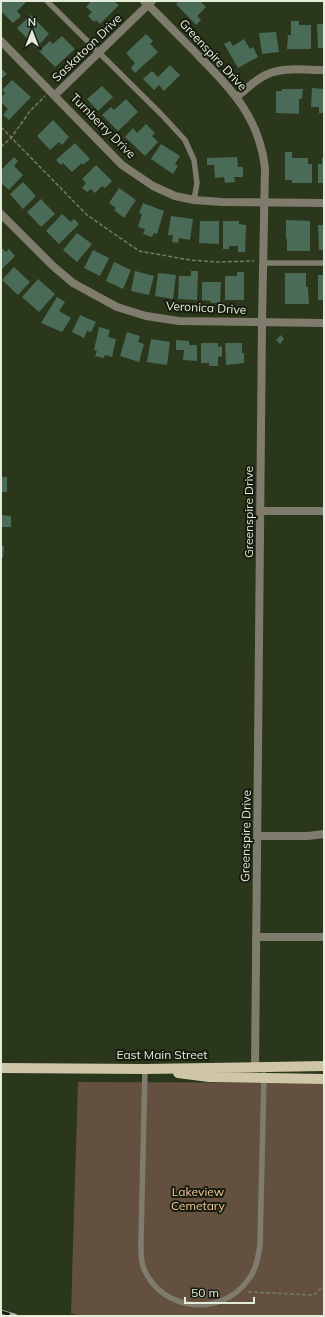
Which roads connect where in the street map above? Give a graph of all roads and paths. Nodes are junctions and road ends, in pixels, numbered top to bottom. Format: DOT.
graph roads {
  1 [pos="47,1"];
  2 [pos="148,2"];
  3 [pos="1,42"];
  4 [pos="100,53"];
  5 [pos="324,70"];
  6 [pos="44,96"];
  7 [pos="55,96"];
  8 [pos="237,97"];
  9 [pos="1,127"];
  10 [pos="11,138"];
  11 [pos="1,148"];
  12 [pos="194,200"];
  13 [pos="264,203"];
  14 [pos="324,203"];
  15 [pos="1,214"];
  16 [pos="254,261"];
  17 [pos="263,263"];
  18 [pos="324,263"];
  19 [pos="262,322"];
  20 [pos="324,323"];
  21 [pos="261,511"];
  22 [pos="324,511"];
  23 [pos="324,834"];
  24 [pos="258,836"];
  25 [pos="256,937"];
  26 [pos="324,937"];
  27 [pos="324,1066"];
  28 [pos="259,1067"];
  29 [pos="1,1068"];
  30 [pos="145,1069"];
  31 [pos="264,1078"];
  32 [pos="324,1079"];
  33 [pos="324,1286"];
  34 [pos="241,1289"];
  1 -- 4 [label="lane"];
  2 -- 4 [label="street, Saskatoon Drive"];
  2 -- 8 [label="street, Greenspire Drive"];
  3 -- 7 [label="street, Turnberry Drive"];
  4 -- 7 [label="street, Saskatoon Drive"];
  4 -- 12 [label="lane"];
  5 -- 8 [label="street"];
  6 -- 10 [label="path"];
  7 -- 12 [label="street, Turnberry Drive"];
  8 -- 13 [label="street, Greenspire Drive"];
  9 -- 10 [label="path"];
  10 -- 11 [label="path"];
  10 -- 16 [label="path"];
  12 -- 13 [label="street, Turnberry Drive"];
  13 -- 14 [label="street, Turnberry Drive"];
  13 -- 17 [label="street, Greenspire Drive"];
  15 -- 19 [label="street, Veronica Drive"];
  17 -- 18 [label="lane"];
  17 -- 19 [label="street, Greenspire Drive"];
  19 -- 20 [label="street, Veronica Drive"];
  19 -- 21 [label="street, Greenspire Drive"];
  21 -- 22 [label="street"];
  21 -- 24 [label="street, Greenspire Drive"];
  23 -- 24 [label="street"];
  24 -- 25 [label="street, Greenspire Drive"];
  25 -- 26 [label="street"];
  25 -- 28 [label="street, Greenspire Drive"];
  27 -- 28 [label="main road, East Main Street"];
  28 -- 30 [label="main road, East Main Street"];
  28 -- 31 [label="lane"];
  29 -- 30 [label="main road, East Main Street"];
  30 -- 31 [label="main road"];
  30 -- 34 [label="lane"];
  31 -- 32 [label="main road"];
  31 -- 34 [label="lane"];
  33 -- 34 [label="path"];
}
